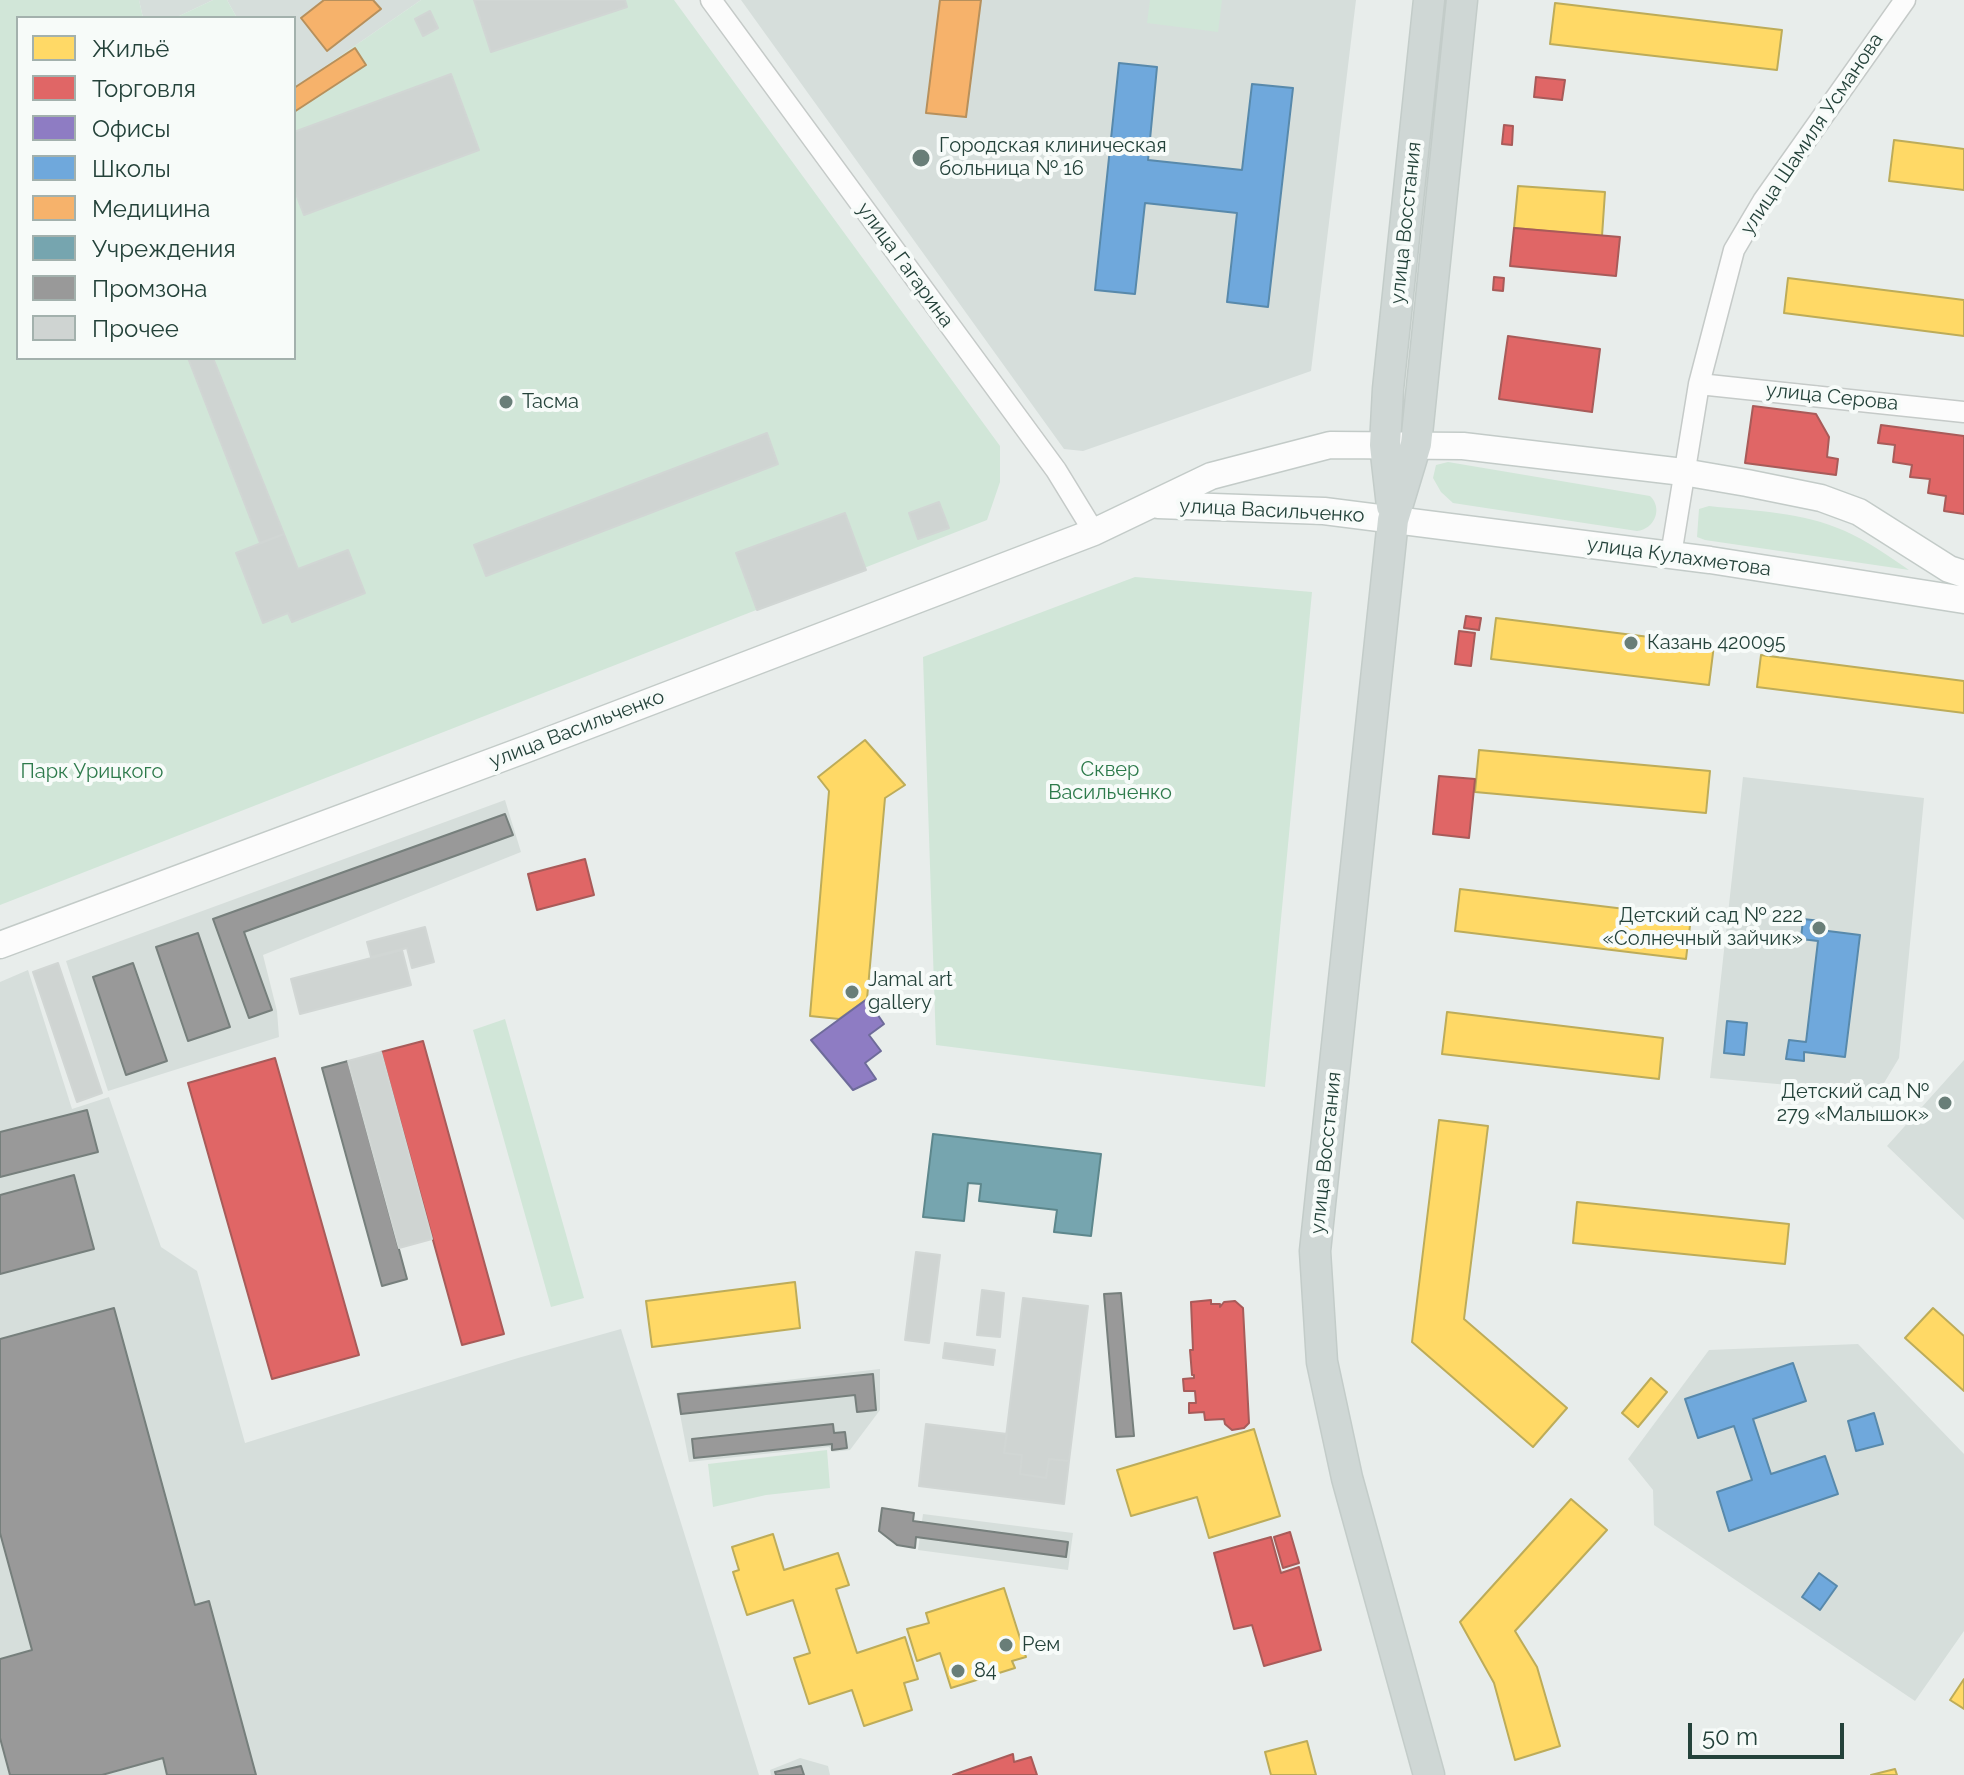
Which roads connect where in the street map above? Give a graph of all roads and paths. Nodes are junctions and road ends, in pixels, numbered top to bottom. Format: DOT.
graph roads {
  1 [pos="711,0"];
  2 [pos="1429,0"];
  3 [pos="1462,0"];
  4 [pos="1905,0"];
  5 [pos="1699,384"];
  6 [pos="1964,412"];
  7 [pos="1416,444"];
  8 [pos="1385,445"];
  9 [pos="1683,472"];
  10 [pos="1150,504"];
  11 [pos="1393,520"];
  12 [pos="1094,532"];
  13 [pos="1671,555"];
  14 [pos="1964,574"];
  15 [pos="1964,600"];
  16 [pos="0,945"];
  17 [pos="1429,1775"];
  1 -- 12 [label="street, улица Гагарина"];
  2 -- 8 [label="main road, улица Восстания"];
  3 -- 7 [label="main road, улица Восстания"];
  4 -- 5 [label="street, улица Шамиля Усманова"];
  5 -- 6 [label="street, улица Серова"];
  5 -- 9 [label="street, улица Шамиля Усманова"];
  7 -- 8 [label="main road"];
  7 -- 9 [label="main road"];
  7 -- 11 [label="main road, улица Восстания"];
  8 -- 10 [label="main road, улица Васильченко"];
  8 -- 11 [label="main road, улица Восстания"];
  9 -- 13 [label="street, улица Шамиля Усманова"];
  9 -- 14 [label="main road"];
  10 -- 11 [label="main road, улица Васильченко"];
  10 -- 12 [label="main road, улица Васильченко"];
  11 -- 13 [label="main road, улица Кулахметова"];
  11 -- 17 [label="main road, улица Восстания"];
  12 -- 16 [label="main road, улица Васильченко"];
  13 -- 15 [label="main road, улица Кулахметова"];
}
